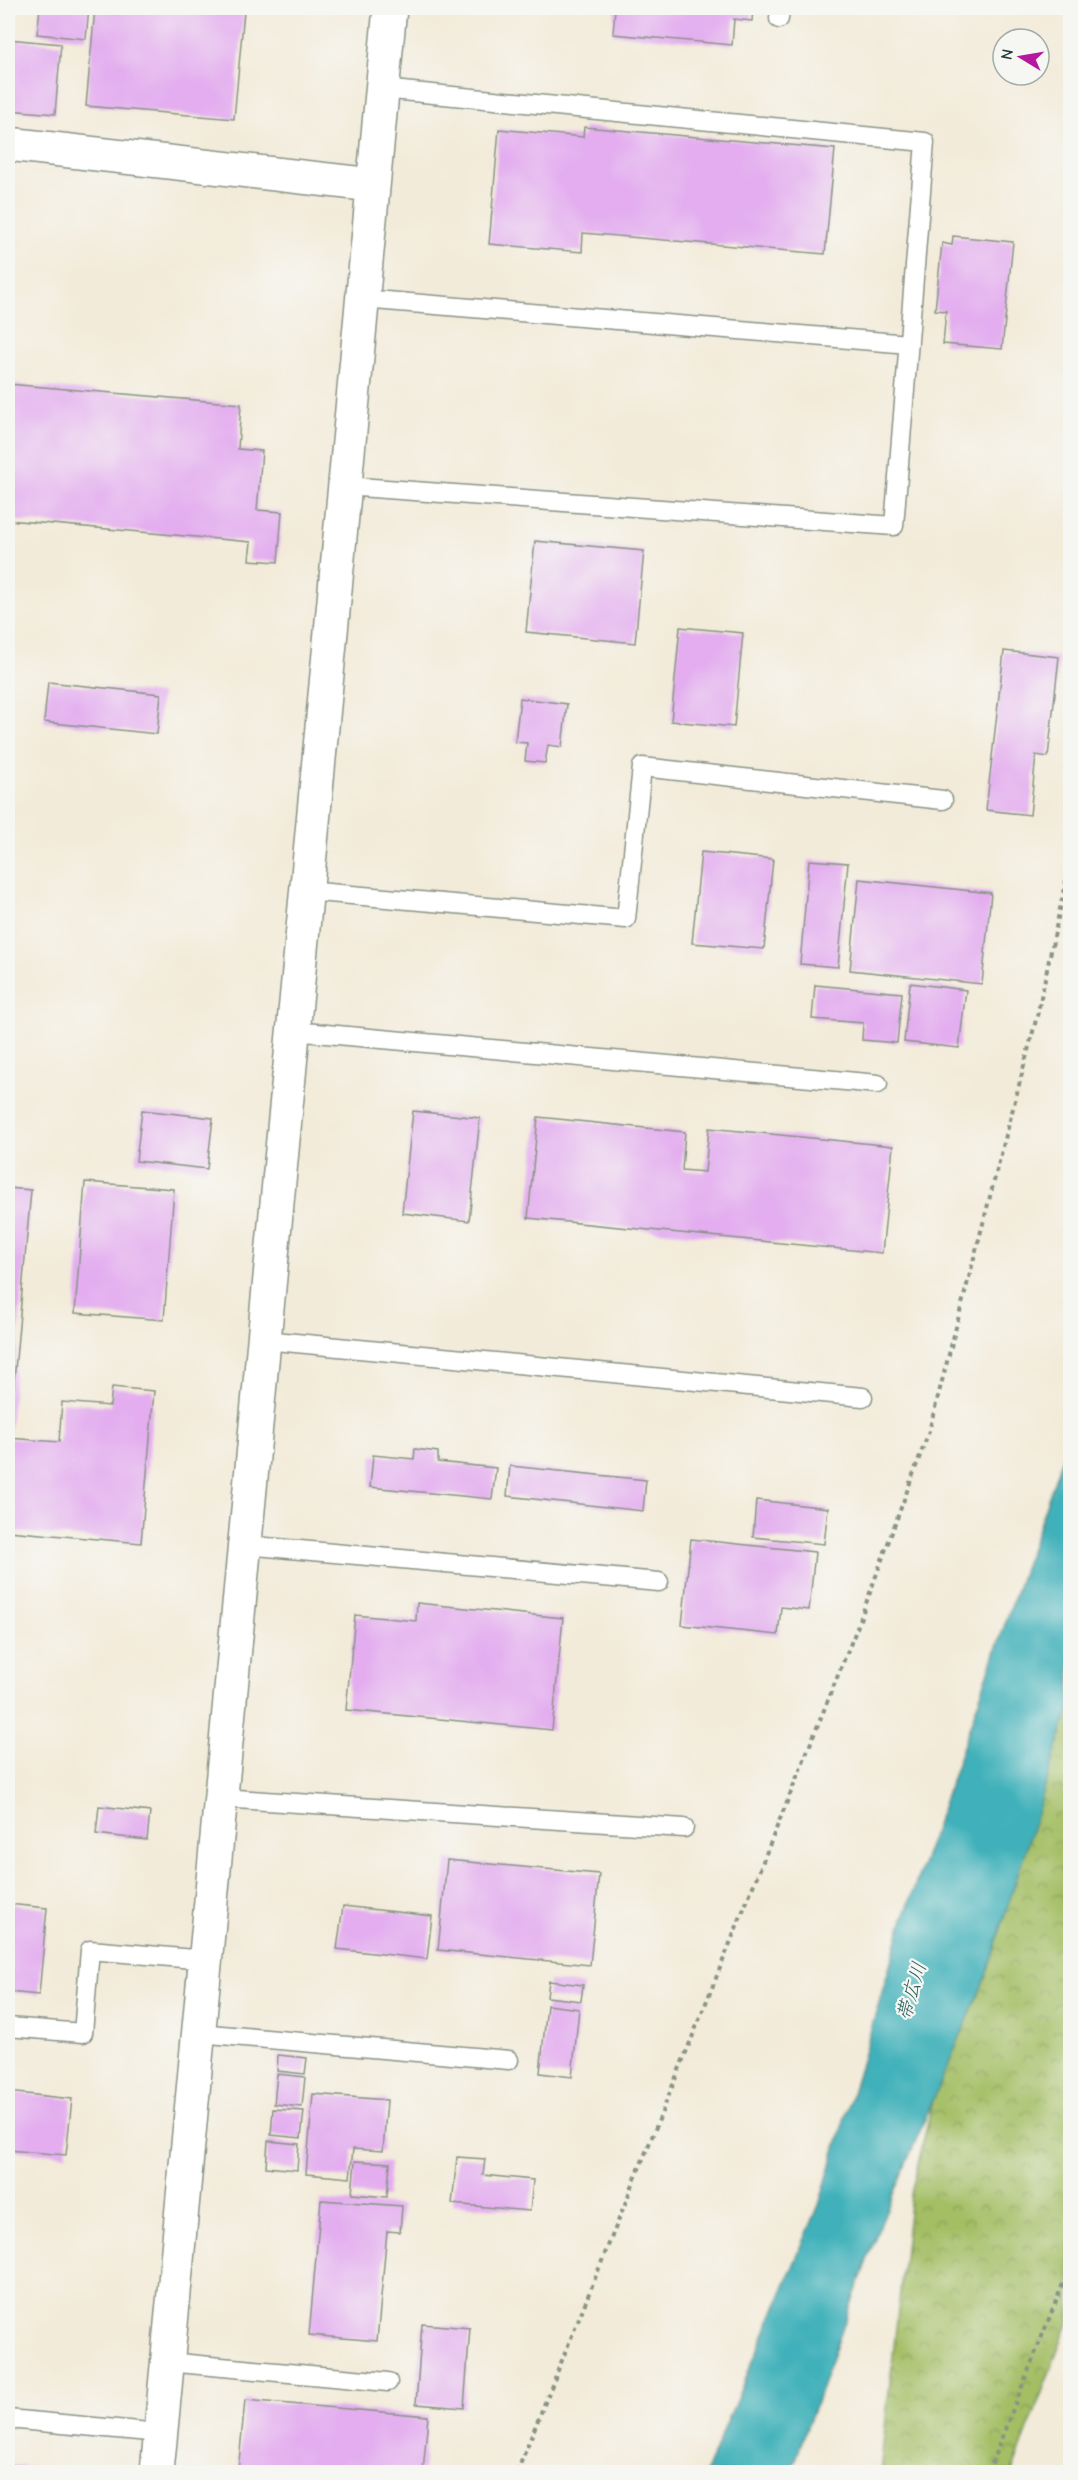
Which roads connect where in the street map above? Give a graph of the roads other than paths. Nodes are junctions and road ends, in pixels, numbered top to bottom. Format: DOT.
graph roads {
  1 [pos="390,8"];
  2 [pos="382,89"];
  3 [pos="8,144"];
  4 [pos="373,185"];
  5 [pos="362,299"];
  6 [pos="909,344"];
  7 [pos="345,486"];
  8 [pos="944,800"];
  9 [pos="306,891"];
  10 [pos="293,1031"];
  11 [pos="878,1084"];
  12 [pos="264,1340"];
  13 [pos="863,1397"];
  14 [pos="244,1545"];
  15 [pos="659,1582"];
  16 [pos="221,1798"];
  17 [pos="684,1828"];
  18 [pos="205,1960"];
  19 [pos="8,2027"];
  20 [pos="198,2033"];
  21 [pos="509,2060"];
  22 [pos="167,2362"];
  23 [pos="388,2382"];
  24 [pos="8,2419"];
  25 [pos="160,2433"];
  26 [pos="157,2472"];
  1 -- 2 [label="street"];
  2 -- 4 [label="street"];
  2 -- 6 [label="lane"];
  3 -- 4 [label="street"];
  4 -- 5 [label="street"];
  5 -- 6 [label="lane"];
  5 -- 7 [label="street"];
  6 -- 7 [label="lane"];
  7 -- 9 [label="street"];
  8 -- 9 [label="lane"];
  9 -- 10 [label="street"];
  10 -- 11 [label="lane"];
  10 -- 12 [label="street"];
  12 -- 13 [label="lane"];
  12 -- 14 [label="street"];
  14 -- 15 [label="lane"];
  14 -- 16 [label="street"];
  16 -- 17 [label="lane"];
  16 -- 18 [label="street"];
  18 -- 19 [label="lane"];
  18 -- 20 [label="street"];
  20 -- 21 [label="lane"];
  20 -- 22 [label="street"];
  22 -- 23 [label="lane"];
  22 -- 25 [label="street"];
  24 -- 25 [label="lane"];
  25 -- 26 [label="street"];
}
